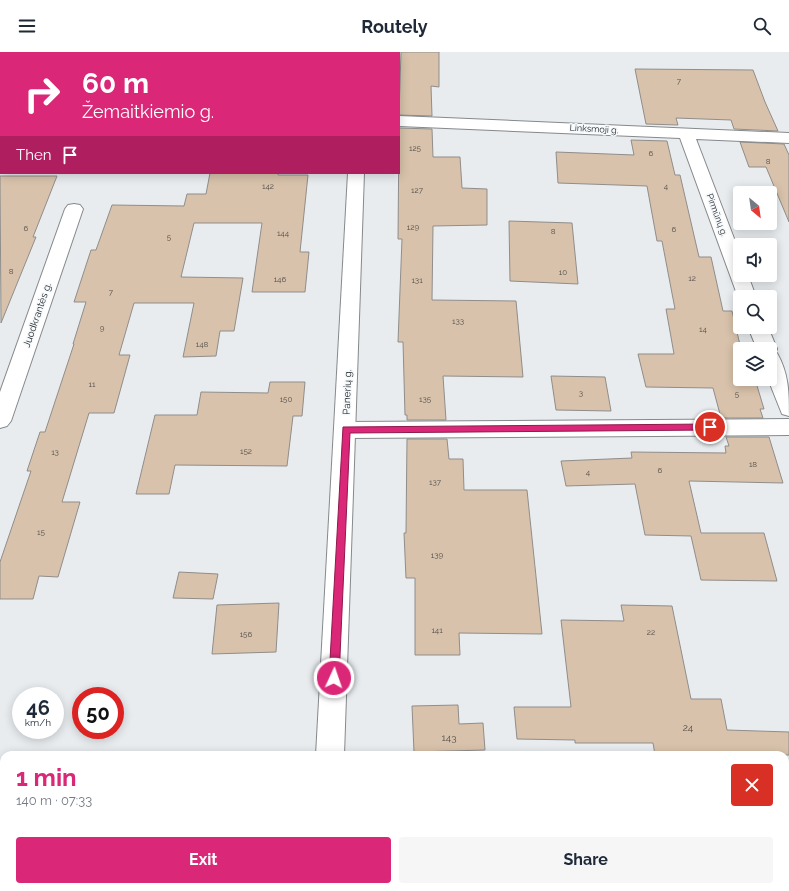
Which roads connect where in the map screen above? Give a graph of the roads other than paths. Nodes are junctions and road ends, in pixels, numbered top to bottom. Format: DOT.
graph roads {
  1 [pos="400,121"];
  2 [pos="686,134"];
  3 [pos="789,138"];
  4 [pos="356,174"];
  5 [pos="74,209"];
  6 [pos="744,290"];
  7 [pos="777,377"];
  8 [pos="789,409"];
  9 [pos="0,421"];
  10 [pos="789,427"];
  11 [pos="346,430"];
  12 [pos="330,751"];
  1 -- 2 [label="street, Linksmoji g."];
  2 -- 3 [label="street, Linksmoji g."];
  2 -- 6 [label="street, Pirmūnų g."];
  4 -- 11 [label="street, Panerių g."];
  5 -- 9 [label="street, Juodkrantės g."];
  7 -- 8 [label="street"];
  10 -- 11 [label="street"];
  11 -- 12 [label="street, Panerių g."];
}
